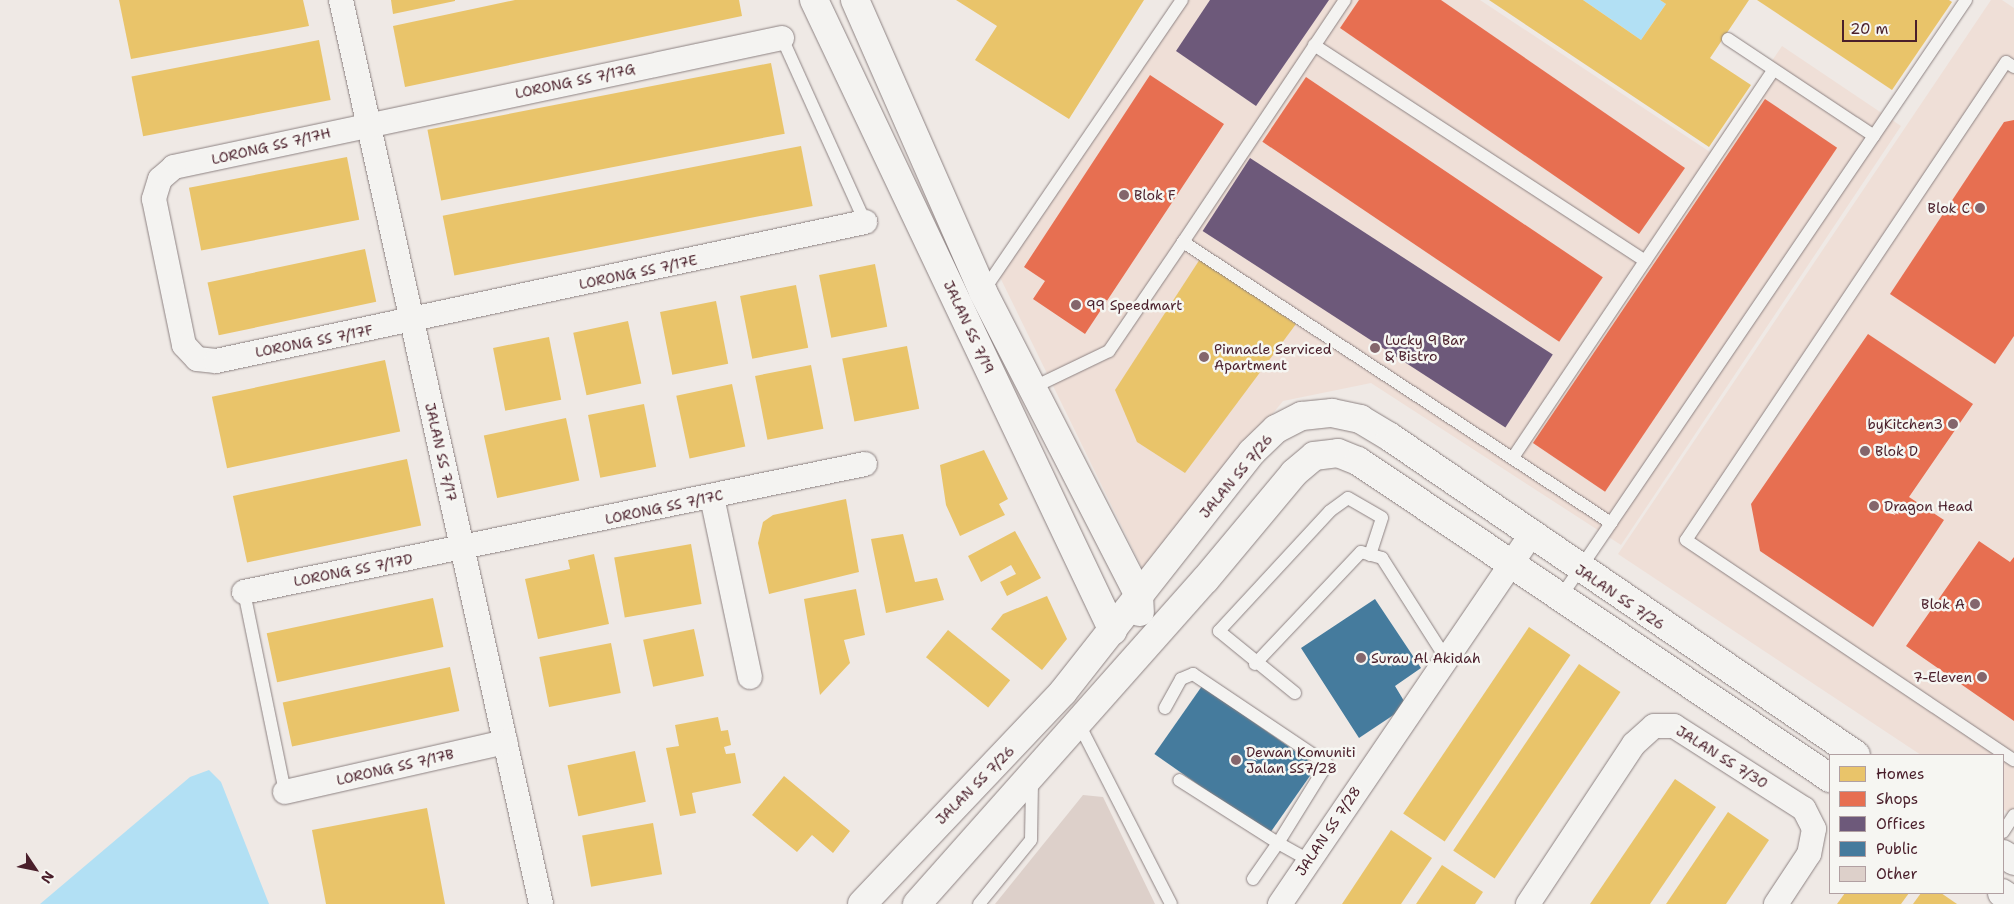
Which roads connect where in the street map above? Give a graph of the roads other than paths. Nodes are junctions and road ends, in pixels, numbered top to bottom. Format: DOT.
graph roads {
  1 [pos="341,0"];
  2 [pos="814,0"];
  3 [pos="855,0"];
  4 [pos="1182,0"];
  5 [pos="1345,0"];
  6 [pos="1966,0"];
  7 [pos="782,38"];
  8 [pos="1728,39"];
  9 [pos="1314,45"];
  10 [pos="2014,67"];
  11 [pos="1772,70"];
  12 [pos="368,124"];
  13 [pos="1874,136"];
  14 [pos="865,222"];
  15 [pos="1183,242"];
  16 [pos="1645,260"];
  17 [pos="983,292"];
  18 [pos="959,307"];
  19 [pos="412,321"];
  20 [pos="216,360"];
  21 [pos="1032,388"];
  22 [pos="1514,456"];
  23 [pos="866,464"];
  24 [pos="712,497"];
  25 [pos="1611,523"];
  26 [pos="1530,536"];
  27 [pos="462,548"];
  28 [pos="1370,555"];
  29 [pos="1511,563"];
  30 [pos="1579,570"];
  31 [pos="244,592"];
  32 [pos="1139,595"];
  33 [pos="1560,598"];
  34 [pos="1171,618"];
  35 [pos="1126,630"];
  36 [pos="1446,657"];
  37 [pos="1133,661"];
  38 [pos="1255,664"];
  39 [pos="750,677"];
  40 [pos="1295,693"];
  41 [pos="1165,708"];
  42 [pos="1079,724"];
  43 [pos="505,742"];
  44 [pos="1855,754"];
  45 [pos="2014,760"];
  46 [pos="1033,775"];
  47 [pos="1829,777"];
  48 [pos="1179,780"];
  49 [pos="285,792"];
  50 [pos="2014,816"];
  51 [pos="2004,831"];
  52 [pos="1278,844"];
  53 [pos="1309,860"];
  54 [pos="1253,879"];
  55 [pos="2004,894"];
  56 [pos="2014,901"];
  57 [pos="541,904"];
  58 [pos="862,904"];
  59 [pos="917,904"];
  60 [pos="979,904"];
  61 [pos="1171,904"];
  62 [pos="1280,904"];
  63 [pos="1528,904"];
  64 [pos="1776,904"];
  1 -- 12 [label="street, JALAN SS 7/17"];
  2 -- 18 [label="street, JALAN SS 7/19"];
  3 -- 17 [label="street, JALAN SS 7/19"];
  4 -- 17 [label="lane"];
  5 -- 9 [label="lane"];
  6 -- 13 [label="lane"];
  7 -- 12 [label="street, LORONG SS 7/17G"];
  7 -- 14 [label="lane"];
  8 -- 11 [label="lane"];
  9 -- 15 [label="lane"];
  9 -- 16 [label="lane"];
  10 -- 45 [label="lane"];
  11 -- 13 [label="lane"];
  11 -- 16 [label="lane"];
  12 -- 19 [label="street, JALAN SS 7/17"];
  12 -- 20 [label="street, LORONG SS 7/17H"];
  13 -- 25 [label="lane"];
  14 -- 19 [label="street, LORONG SS 7/17E"];
  15 -- 21 [label="lane"];
  15 -- 22 [label="lane"];
  16 -- 22 [label="lane"];
  17 -- 18 [label="lane"];
  17 -- 21 [label="street, JALAN SS 7/19"];
  18 -- 35 [label="street, JALAN SS 7/19"];
  19 -- 20 [label="street, LORONG SS 7/17F"];
  19 -- 27 [label="street, JALAN SS 7/17"];
  21 -- 32 [label="street, JALAN SS 7/19"];
  22 -- 25 [label="lane"];
  23 -- 24 [label="street, LORONG SS 7/17C"];
  24 -- 27 [label="street, LORONG SS 7/17C"];
  24 -- 39 [label="street"];
  25 -- 30 [label="lane"];
  26 -- 29 [label="street, JALAN SS 7/28"];
  26 -- 30 [label="street, JALAN SS 7/26"];
  26 -- 32 [label="street, JALAN SS 7/26"];
  27 -- 31 [label="street, LORONG SS 7/17D"];
  27 -- 43 [label="street, JALAN SS 7/17"];
  28 -- 36 [label="lane"];
  28 -- 38 [label="lane"];
  28 -- 38 [label="lane"];
  29 -- 33 [label="street"];
  29 -- 34 [label="street"];
  29 -- 36 [label="street, JALAN SS 7/28"];
  30 -- 33 [label="lane"];
  30 -- 44 [label="street, JALAN SS 7/26"];
  31 -- 49 [label="lane"];
  32 -- 35 [label="street, JALAN SS 7/19"];
  33 -- 47 [label="street"];
  34 -- 35 [label="street"];
  34 -- 37 [label="street"];
  35 -- 37 [label="street, JALAN SS 7/19"];
  35 -- 58 [label="street, JALAN SS 7/26"];
  36 -- 53 [label="street, JALAN SS 7/28"];
  37 -- 42 [label="street"];
  38 -- 40 [label="lane"];
  41 -- 52 [label="lane"];
  42 -- 46 [label="street"];
  42 -- 61 [label="lane"];
  43 -- 49 [label="street, LORONG SS 7/17B"];
  43 -- 57 [label="street, JALAN SS 7/17"];
  46 -- 59 [label="street"];
  46 -- 60 [label="lane"];
  48 -- 52 [label="lane"];
  50 -- 51 [label="lane"];
  52 -- 53 [label="lane"];
  52 -- 54 [label="lane"];
  53 -- 62 [label="street, JALAN SS 7/28"];
  55 -- 56 [label="street"];
  63 -- 64 [label="street, JALAN SS 7/30"];
}
